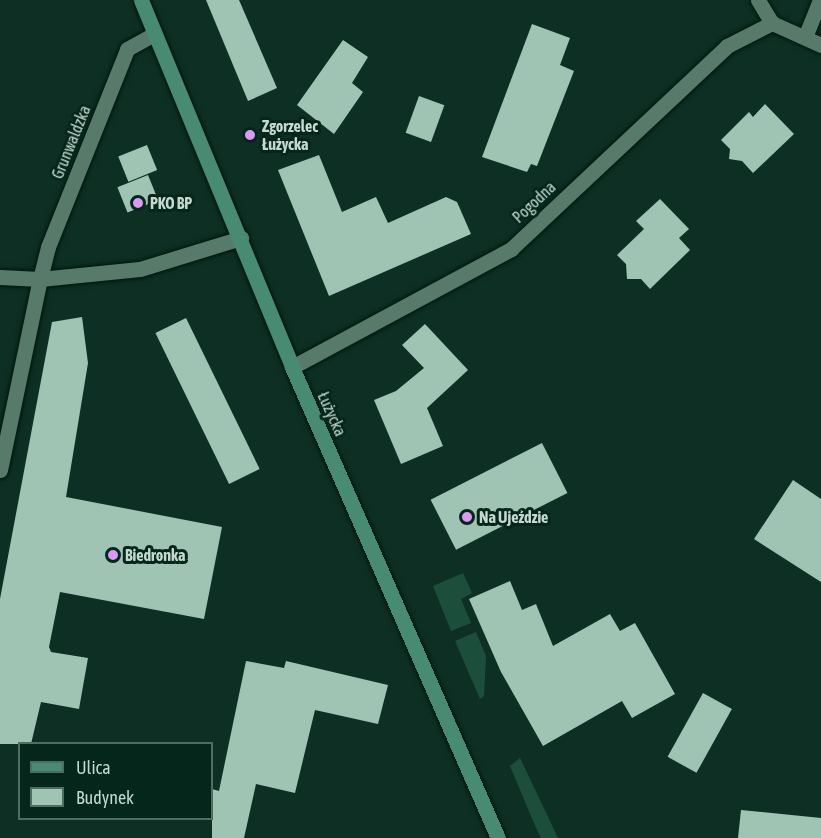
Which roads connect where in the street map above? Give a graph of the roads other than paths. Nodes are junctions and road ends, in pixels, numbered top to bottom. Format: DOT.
graph roads {
  1 [pos="141,0"];
  2 [pos="758,0"];
  3 [pos="820,0"];
  4 [pos="772,23"];
  5 [pos="154,34"];
  6 [pos="805,37"];
  7 [pos="821,45"];
  8 [pos="241,238"];
  9 [pos="0,277"];
  10 [pos="40,279"];
  11 [pos="292,367"];
  12 [pos="0,470"];
  13 [pos="498,838"];
  1 -- 5 [label="main road, Łużycka"];
  2 -- 4 [label="street"];
  3 -- 6 [label="street"];
  4 -- 6 [label="street"];
  4 -- 11 [label="street, Pogodna"];
  5 -- 8 [label="main road, Łużycka"];
  5 -- 10 [label="street, Grunwaldzka"];
  6 -- 7 [label="street"];
  8 -- 10 [label="street"];
  8 -- 11 [label="main road, Łużycka"];
  9 -- 10 [label="street"];
  10 -- 12 [label="street, Grunwaldzka"];
  11 -- 13 [label="main road, Łużycka"];
}
